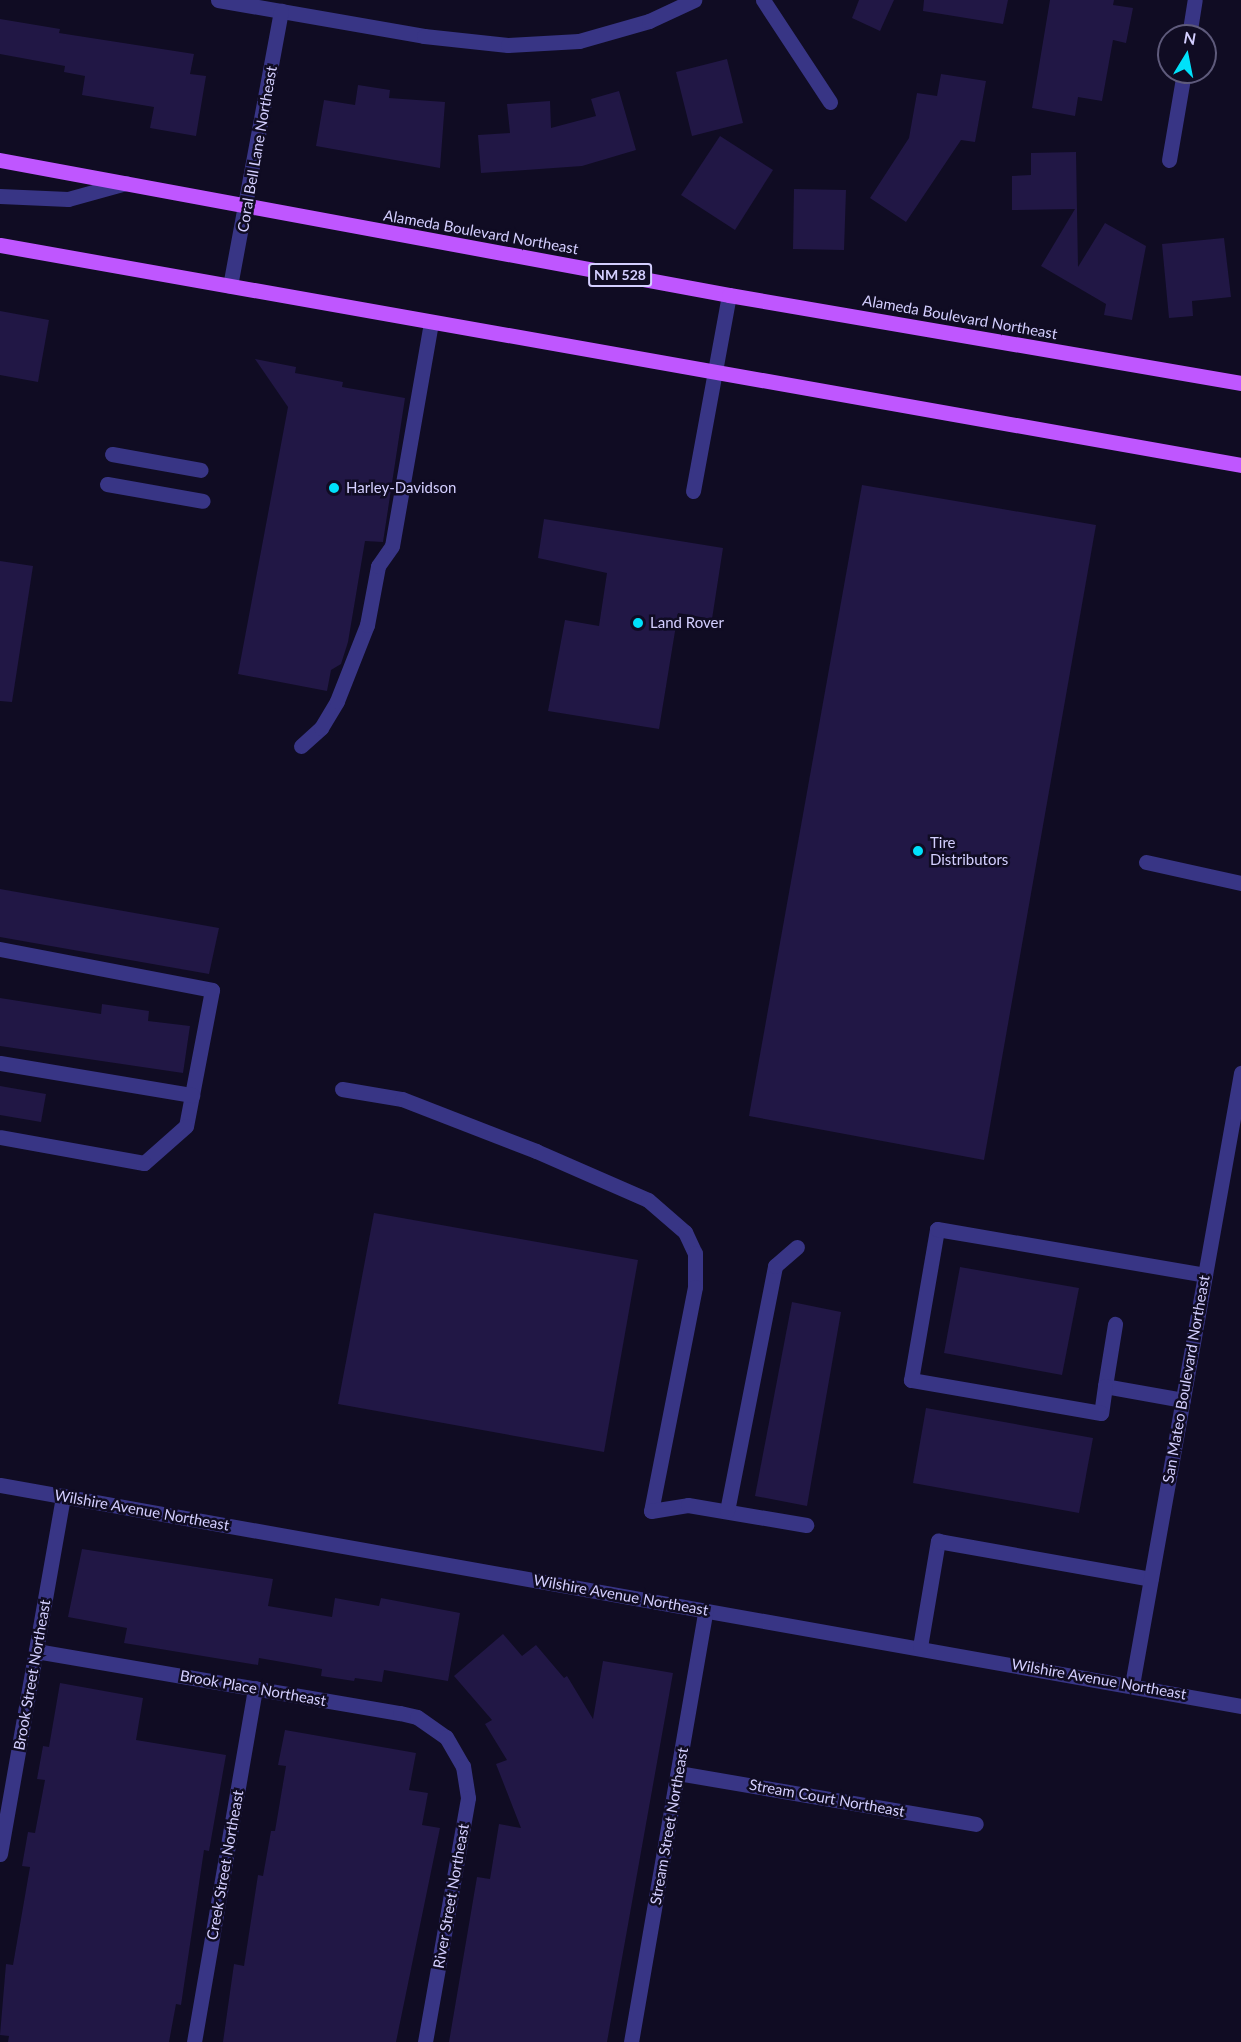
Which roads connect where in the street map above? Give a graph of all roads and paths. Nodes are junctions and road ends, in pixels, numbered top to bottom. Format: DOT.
graph roads {
  1 [pos="218,0"];
  2 [pos="694,0"];
  3 [pos="763,0"];
  4 [pos="1195,0"];
  5 [pos="282,11"];
  6 [pos="1191,24"];
  7 [pos="1182,84"];
  8 [pos="830,102"];
  9 [pos="0,160"];
  10 [pos="1169,160"];
  11 [pos="126,183"];
  12 [pos="0,196"];
  13 [pos="247,208"];
  14 [pos="0,245"];
  15 [pos="230,286"];
  16 [pos="729,295"];
  17 [pos="431,322"];
  18 [pos="715,370"];
  19 [pos="1241,383"];
  20 [pos="112,454"];
  21 [pos="1241,465"];
  22 [pos="201,470"];
  23 [pos="107,484"];
  24 [pos="693,491"];
  25 [pos="203,501"];
  26 [pos="300,746"];
  27 [pos="1146,862"];
  28 [pos="1241,883"];
  29 [pos="0,949"];
  30 [pos="0,1063"];
  31 [pos="1240,1080"];
  32 [pos="342,1089"];
  33 [pos="192,1095"];
  34 [pos="0,1137"];
  35 [pos="797,1247"];
  36 [pos="1205,1275"];
  37 [pos="1115,1324"];
  38 [pos="1105,1386"];
  39 [pos="1183,1400"];
  40 [pos="0,1485"];
  41 [pos="63,1496"];
  42 [pos="727,1511"];
  43 [pos="806,1525"];
  44 [pos="1151,1579"];
  45 [pos="706,1610"];
  46 [pos="920,1647"];
  47 [pos="36,1651"];
  48 [pos="1132,1685"];
  49 [pos="255,1688"];
  50 [pos="1241,1706"];
  51 [pos="456,1751"];
  52 [pos="678,1773"];
  53 [pos="976,1824"];
  54 [pos="0,1854"];
  55 [pos="194,2042"];
  56 [pos="425,2042"];
  57 [pos="631,2042"];
  1 -- 5 [label="street"];
  2 -- 5 [label="street"];
  3 -- 8 [label="street"];
  4 -- 6 [label="street"];
  5 -- 13 [label="street, Coral Bell Lane Northeast"];
  7 -- 10 [label="street"];
  9 -- 11 [label="main road, Alameda Boulevard Northeast / NM 528"];
  11 -- 12 [label="street"];
  11 -- 13 [label="main road, Alameda Boulevard Northeast / NM 528"];
  13 -- 15 [label="street, Coral Bell Lane Northeast"];
  13 -- 16 [label="main road, Alameda Boulevard Northeast / NM 528"];
  14 -- 15 [label="main road"];
  15 -- 17 [label="main road"];
  16 -- 18 [label="street"];
  16 -- 19 [label="main road, Alameda Boulevard Northeast / NM 528"];
  17 -- 18 [label="main road"];
  17 -- 26 [label="street"];
  18 -- 21 [label="main road"];
  18 -- 24 [label="street"];
  20 -- 22 [label="street"];
  23 -- 25 [label="street"];
  27 -- 28 [label="street"];
  29 -- 33 [label="street"];
  30 -- 33 [label="street"];
  31 -- 36 [label="street, San Mateo Boulevard Northeast"];
  32 -- 42 [label="street"];
  33 -- 34 [label="street"];
  35 -- 42 [label="street"];
  36 -- 38 [label="street"];
  36 -- 39 [label="street, San Mateo Boulevard Northeast"];
  37 -- 38 [label="street"];
  38 -- 39 [label="street"];
  39 -- 44 [label="street, San Mateo Boulevard Northeast"];
  40 -- 41 [label="street, Wilshire Avenue Northeast"];
  41 -- 45 [label="street, Wilshire Avenue Northeast"];
  41 -- 47 [label="street, Brook Street Northeast"];
  42 -- 43 [label="street"];
  44 -- 46 [label="street"];
  44 -- 48 [label="street, San Mateo Boulevard Northeast"];
  45 -- 46 [label="street, Wilshire Avenue Northeast"];
  45 -- 52 [label="street, Stream Street Northeast"];
  46 -- 48 [label="street, Wilshire Avenue Northeast"];
  47 -- 49 [label="street, Brook Place Northeast"];
  47 -- 54 [label="street, Brook Street Northeast"];
  48 -- 50 [label="street, Wilshire Avenue Northeast"];
  49 -- 51 [label="street, Brook Place Northeast"];
  49 -- 55 [label="street, Creek Street Northeast"];
  51 -- 56 [label="street, River Street Northeast"];
  52 -- 53 [label="street, Stream Court Northeast"];
  52 -- 57 [label="street, Stream Street Northeast"];
}
